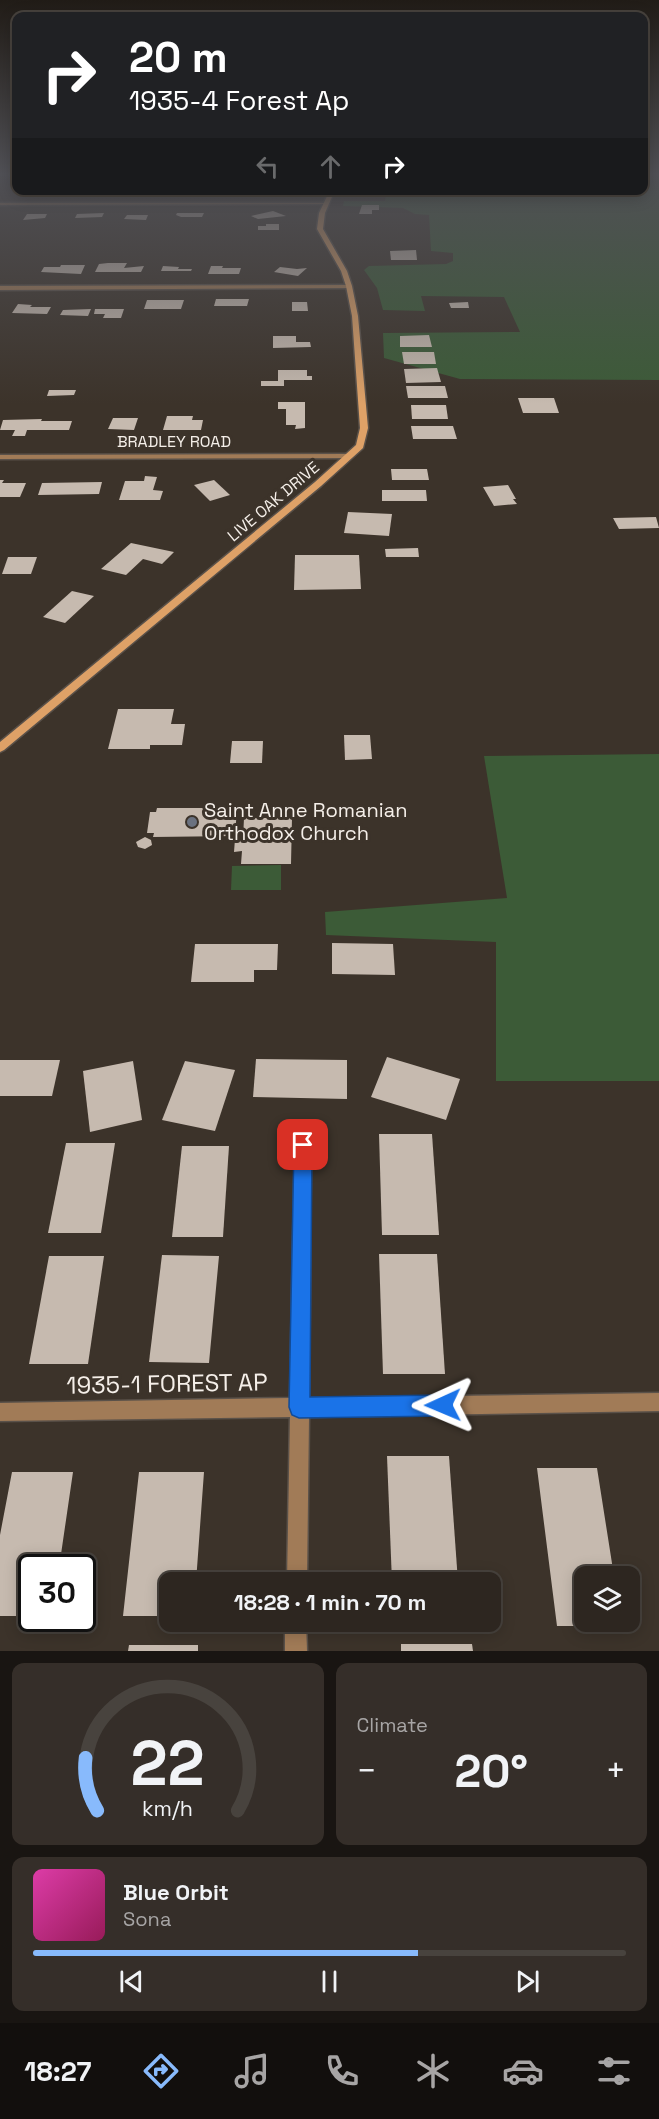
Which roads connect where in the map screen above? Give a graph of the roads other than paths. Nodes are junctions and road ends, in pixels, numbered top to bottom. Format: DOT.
graph roads {
  1 [pos="332,250"];
  2 [pos="349,286"];
  3 [pos="0,288"];
  4 [pos="348,456"];
  5 [pos="0,457"];
  6 [pos="0,748"];
  7 [pos="303,1145"];
  8 [pos="659,1402"];
  9 [pos="299,1407"];
  10 [pos="0,1412"];
  11 [pos="297,1572"];
  12 [pos="296,1632"];
  13 [pos="296,1651"];
  1 -- 2 [label="main road, LIVE OAK DRIVE"];
  2 -- 3 [label="street"];
  2 -- 4 [label="main road, LIVE OAK DRIVE"];
  4 -- 5 [label="street, BRADLEY ROAD"];
  4 -- 6 [label="main road, LIVE OAK DRIVE"];
  7 -- 9 [label="street"];
  8 -- 9 [label="street, 1935-1 FOREST AP"];
  9 -- 10 [label="street, 1935-1 FOREST AP"];
  9 -- 11 [label="street"];
  12 -- 13 [label="street"];
}
